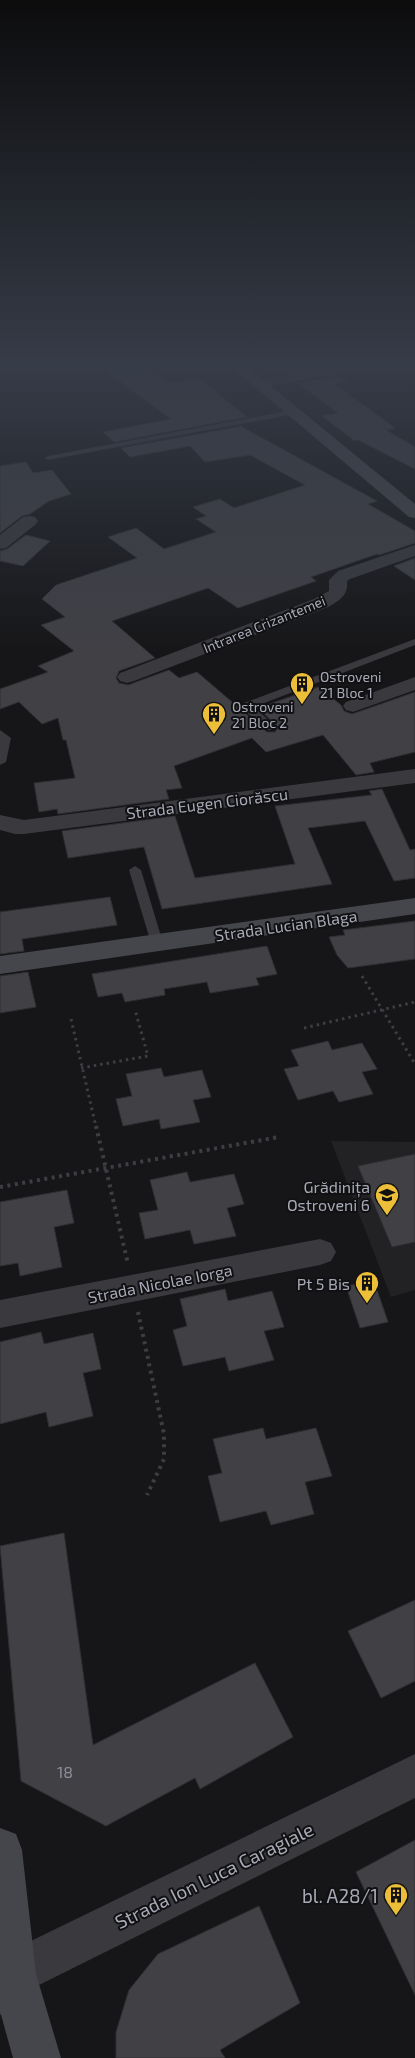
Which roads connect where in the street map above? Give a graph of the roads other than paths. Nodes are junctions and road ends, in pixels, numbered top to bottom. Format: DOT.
graph roads {
  1 [pos="351,460"];
  2 [pos="415,513"];
  3 [pos="29,521"];
  4 [pos="0,544"];
  5 [pos="415,550"];
  6 [pos="415,642"];
  7 [pos="127,677"];
  8 [pos="415,683"];
  9 [pos="353,706"];
  10 [pos="272,728"];
  11 [pos="0,733"];
  12 [pos="0,762"];
  13 [pos="415,776"];
  14 [pos="0,822"];
  15 [pos="135,870"];
  16 [pos="415,906"];
  17 [pos="157,943"];
  18 [pos="0,965"];
  19 [pos="320,1252"];
  20 [pos="0,1314"];
  21 [pos="415,1776"];
  22 [pos="0,1850"];
  23 [pos="7,1983"];
  24 [pos="37,2058"];
  1 -- 2 [label="street"];
  3 -- 4 [label="street"];
  5 -- 7 [label="street, Intrarea Crizantemei"];
  6 -- 10 [label="lane"];
  8 -- 9 [label="street"];
  11 -- 12 [label="lane"];
  13 -- 14 [label="street, Strada Eugen Ciorăscu"];
  15 -- 17 [label="lane"];
  16 -- 17 [label="street, Strada Lucian Blaga"];
  17 -- 18 [label="street, Strada Lucian Blaga"];
  19 -- 20 [label="street, Strada Nicolae Iorga"];
  21 -- 23 [label="street, Strada Ion Luca Caragiale"];
  22 -- 23 [label="street"];
  23 -- 24 [label="street"];
}
